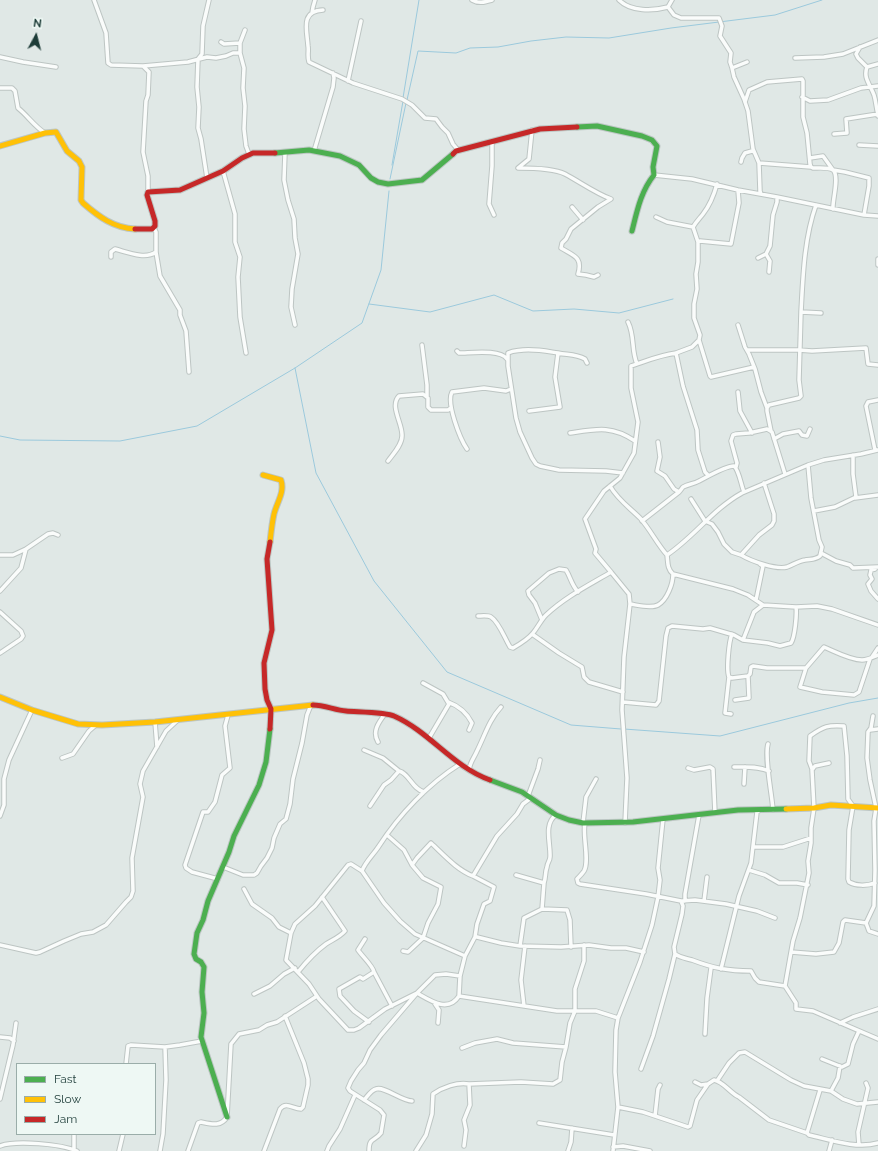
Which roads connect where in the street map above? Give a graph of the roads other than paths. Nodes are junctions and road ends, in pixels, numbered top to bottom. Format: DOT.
graph roads {
  1 [pos="94,0"];
  2 [pos="208,0"];
  3 [pos="315,0"];
  4 [pos="472,0"];
  5 [pos="492,0"];
  6 [pos="619,0"];
  7 [pos="672,0"];
  8 [pos="668,7"];
  9 [pos="323,10"];
  10 [pos="312,13"];
  11 [pos="361,21"];
  12 [pos="246,30"];
  13 [pos="878,40"];
  14 [pos="221,42"];
  15 [pos="240,42"];
  16 [pos="860,46"];
  17 [pos="240,53"];
  18 [pos="0,57"];
  19 [pos="795,58"];
  20 [pos="198,59"];
  21 [pos="747,62"];
  22 [pos="878,64"];
  23 [pos="143,66"];
  24 [pos="867,66"];
  25 [pos="56,67"];
  26 [pos="732,68"];
  27 [pos="333,73"];
  28 [pos="348,81"];
  29 [pos="870,86"];
  30 [pos="878,86"];
  31 [pos="0,88"];
  32 [pos="802,97"];
  33 [pos="745,102"];
  34 [pos="878,115"];
  35 [pos="532,130"];
  36 [pos="45,134"];
  37 [pos="834,134"];
  38 [pos="492,142"];
  39 [pos="859,145"];
  40 [pos="0,146"];
  41 [pos="878,146"];
  42 [pos="458,150"];
  43 [pos="314,151"];
  44 [pos="754,152"];
  45 [pos="285,153"];
  46 [pos="249,154"];
  47 [pos="810,158"];
  48 [pos="741,162"];
  49 [pos="759,163"];
  50 [pos="811,167"];
  51 [pos="833,170"];
  52 [pos="223,171"];
  53 [pos="654,175"];
  54 [pos="207,178"];
  55 [pos="717,184"];
  56 [pos="738,190"];
  57 [pos="148,192"];
  58 [pos="761,194"];
  59 [pos="777,197"];
  60 [pos="816,205"];
  61 [pos="572,207"];
  62 [pos="833,209"];
  63 [pos="494,215"];
  64 [pos="864,215"];
  65 [pos="878,216"];
  66 [pos="656,218"];
  67 [pos="583,220"];
  68 [pos="693,227"];
  69 [pos="154,228"];
  70 [pos="632,231"];
  71 [pos="698,242"];
  72 [pos="156,252"];
  73 [pos="766,254"];
  74 [pos="111,257"];
  75 [pos="758,258"];
  76 [pos="878,259"];
  77 [pos="878,265"];
  78 [pos="769,272"];
  79 [pos="598,275"];
  80 [pos="801,312"];
  81 [pos="821,313"];
  82 [pos="628,322"];
  83 [pos="295,325"];
  84 [pos="738,325"];
  85 [pos="699,340"];
  86 [pos="422,345"];
  87 [pos="747,350"];
  88 [pos="799,350"];
  89 [pos="457,351"];
  90 [pos="246,353"];
  91 [pos="558,353"];
  92 [pos="676,353"];
  93 [pos="507,359"];
  94 [pos="587,363"];
  95 [pos="637,364"];
  96 [pos="878,365"];
  97 [pos="754,367"];
  98 [pos="189,372"];
  99 [pos="511,389"];
  100 [pos="738,392"];
  101 [pos="427,396"];
  102 [pos="878,400"];
  103 [pos="451,408"];
  104 [pos="767,408"];
  105 [pos="529,411"];
  106 [pos="810,429"];
  107 [pos="772,432"];
  108 [pos="570,433"];
  109 [pos="752,433"];
  110 [pos="774,440"];
  111 [pos="635,441"];
  112 [pos="658,442"];
  113 [pos="467,449"];
  114 [pos="877,450"];
  115 [pos="853,455"];
  116 [pos="388,461"];
  117 [pos="808,465"];
  118 [pos="736,467"];
  119 [pos="623,473"];
  120 [pos="785,474"];
  121 [pos="263,475"];
  122 [pos="708,475"];
  123 [pos="764,483"];
  124 [pos="610,486"];
  125 [pos="679,492"];
  126 [pos="744,492"];
  127 [pos="878,495"];
  128 [pos="855,498"];
  129 [pos="691,499"];
  130 [pos="814,511"];
  131 [pos="642,520"];
  132 [pos="705,521"];
  133 [pos="58,535"];
  134 [pos="26,549"];
  135 [pos="821,553"];
  136 [pos="0,555"];
  137 [pos="667,555"];
  138 [pos="741,555"];
  139 [pos="760,564"];
  140 [pos="878,567"];
  141 [pos="611,572"];
  142 [pos="673,574"];
  143 [pos="0,591"];
  144 [pos="578,592"];
  145 [pos="878,599"];
  146 [pos="756,600"];
  147 [pos="630,604"];
  148 [pos="763,605"];
  149 [pos="796,607"];
  150 [pos="0,612"];
  151 [pos="478,616"];
  152 [pos="542,620"];
  153 [pos="878,624"];
  154 [pos="532,634"];
  155 [pos="732,634"];
  156 [pos="743,640"];
  157 [pos="878,648"];
  158 [pos="0,653"];
  159 [pos="878,655"];
  160 [pos="871,658"];
  161 [pos="806,668"];
  162 [pos="748,676"];
  163 [pos="729,677"];
  164 [pos="423,682"];
  165 [pos="623,692"];
  166 [pos="0,698"];
  167 [pos="735,700"];
  168 [pos="448,702"];
  169 [pos="623,702"];
  170 [pos="311,705"];
  171 [pos="501,707"];
  172 [pos="271,709"];
  173 [pos="32,710"];
  174 [pos="385,713"];
  175 [pos="228,714"];
  176 [pos="731,714"];
  177 [pos="873,716"];
  178 [pos="180,719"];
  179 [pos="155,722"];
  180 [pos="97,725"];
  181 [pos="878,729"];
  182 [pos="469,730"];
  183 [pos="870,730"];
  184 [pos="429,738"];
  185 [pos="378,742"];
  186 [pos="768,744"];
  187 [pos="156,749"];
  188 [pos="364,750"];
  189 [pos="62,758"];
  190 [pos="540,760"];
  191 [pos="829,763"];
  192 [pos="460,764"];
  193 [pos="745,767"];
  194 [pos="688,768"];
  195 [pos="734,768"];
  196 [pos="469,770"];
  197 [pos="812,770"];
  198 [pos="399,771"];
  199 [pos="769,772"];
  200 [pos="596,779"];
  201 [pos="744,784"];
  202 [pos="424,792"];
  203 [pos="529,797"];
  204 [pos="370,806"];
  205 [pos="853,806"];
  206 [pos="814,808"];
  207 [pos="877,808"];
  208 [pos="761,810"];
  209 [pos="773,810"];
  210 [pos="715,813"];
  211 [pos="556,814"];
  212 [pos="699,815"];
  213 [pos="0,816"];
  214 [pos="663,819"];
  215 [pos="584,823"];
  216 [pos="626,823"];
  217 [pos="387,835"];
  218 [pos="811,838"];
  219 [pos="754,847"];
  220 [pos="412,865"];
  221 [pos="223,867"];
  222 [pos="749,870"];
  223 [pos="362,871"];
  224 [pos="473,876"];
  225 [pos="516,876"];
  226 [pos="707,877"];
  227 [pos="218,878"];
  228 [pos="544,883"];
  229 [pos="875,883"];
  230 [pos="808,885"];
  231 [pos="244,889"];
  232 [pos="322,897"];
  233 [pos="658,897"];
  234 [pos="683,901"];
  235 [pos="704,901"];
  236 [pos="736,906"];
  237 [pos="542,909"];
  238 [pos="774,918"];
  239 [pos="866,923"];
  240 [pos="291,933"];
  241 [pos="878,934"];
  242 [pos="475,937"];
  243 [pos="423,938"];
  244 [pos="365,939"];
  245 [pos="0,945"];
  246 [pos="584,945"];
  247 [pos="520,946"];
  248 [pos="525,946"];
  249 [pos="571,946"];
  250 [pos="403,951"];
  251 [pos="644,952"];
  252 [pos="791,952"];
  253 [pos="675,954"];
  254 [pos="465,956"];
  255 [pos="711,968"];
  256 [pos="721,969"];
  257 [pos="296,970"];
  258 [pos="374,972"];
  259 [pos="460,976"];
  260 [pos="785,986"];
  261 [pos="417,993"];
  262 [pos="254,994"];
  263 [pos="317,996"];
  264 [pos="459,996"];
  265 [pos="435,1004"];
  266 [pos="392,1006"];
  267 [pos="524,1006"];
  268 [pos="878,1009"];
  269 [pos="575,1011"];
  270 [pos="285,1016"];
  271 [pos="618,1018"];
  272 [pos="369,1022"];
  273 [pos="16,1023"];
  274 [pos="438,1023"];
  275 [pos="840,1023"];
  276 [pos="859,1031"];
  277 [pos="705,1034"];
  278 [pos="0,1037"];
  279 [pos="878,1039"];
  280 [pos="202,1040"];
  281 [pos="14,1041"];
  282 [pos="165,1047"];
  283 [pos="566,1047"];
  284 [pos="462,1048"];
  285 [pos="822,1059"];
  286 [pos="126,1063"];
  287 [pos="840,1066"];
  288 [pos="641,1069"];
  289 [pos="717,1081"];
  290 [pos="695,1082"];
  291 [pos="866,1083"];
  292 [pos="469,1084"];
  293 [pos="708,1084"];
  294 [pos="660,1085"];
  295 [pos="820,1090"];
  296 [pos="831,1091"];
  297 [pos="355,1095"];
  298 [pos="0,1099"];
  299 [pos="364,1100"];
  300 [pos="412,1101"];
  301 [pos="878,1102"];
  302 [pos="866,1103"];
  303 [pos="618,1107"];
  304 [pos="654,1116"];
  305 [pos="227,1117"];
  306 [pos="539,1123"];
  307 [pos="572,1128"];
  308 [pos="807,1133"];
  309 [pos="74,1135"];
  310 [pos="123,1135"];
  311 [pos="614,1135"];
  312 [pos="832,1140"];
  313 [pos="878,1143"];
  314 [pos="859,1145"];
  315 [pos="0,1146"];
  316 [pos="464,1146"];
  317 [pos="866,1146"];
  318 [pos="613,1149"];
  319 [pos="75,1150"];
  320 [pos="119,1151"];
  321 [pos="160,1151"];
  322 [pos="188,1151"];
  323 [pos="264,1151"];
  324 [pos="327,1151"];
  325 [pos="369,1151"];
  326 [pos="416,1151"];
  327 [pos="568,1151"];
  328 [pos="650,1151"];
  329 [pos="829,1151"];
  330 [pos="866,1151"];
  1 -- 23 [label="street"];
  2 -- 20 [label="street"];
  3 -- 10 [label="street"];
  4 -- 5 [label="street"];
  6 -- 8 [label="street"];
  7 -- 8 [label="street"];
  8 -- 26 [label="street"];
  9 -- 10 [label="street"];
  10 -- 27 [label="street"];
  11 -- 28 [label="street"];
  12 -- 15 [label="street"];
  13 -- 16 [label="street"];
  14 -- 15 [label="street"];
  15 -- 17 [label="street"];
  16 -- 19 [label="street"];
  16 -- 24 [label="street"];
  17 -- 20 [label="street"];
  17 -- 46 [label="street"];
  18 -- 25 [label="street"];
  20 -- 23 [label="street"];
  20 -- 54 [label="street"];
  21 -- 26 [label="street"];
  22 -- 24 [label="street"];
  23 -- 57 [label="street"];
  24 -- 29 [label="street"];
  26 -- 33 [label="street"];
  27 -- 28 [label="street"];
  27 -- 43 [label="street"];
  28 -- 42 [label="street"];
  29 -- 30 [label="street"];
  29 -- 32 [label="street"];
  29 -- 34 [label="street"];
  31 -- 36 [label="street"];
  32 -- 33 [label="street"];
  32 -- 47 [label="street"];
  33 -- 44 [label="street"];
  34 -- 37 [label="street"];
  35 -- 38 [label="street"];
  35 -- 53 [label="street"];
  35 -- 67 [label="street"];
  36 -- 40 [label="street"];
  36 -- 69 [label="street"];
  38 -- 42 [label="street"];
  38 -- 63 [label="street"];
  39 -- 41 [label="street"];
  42 -- 43 [label="street"];
  43 -- 45 [label="street"];
  44 -- 48 [label="street"];
  44 -- 49 [label="street"];
  45 -- 46 [label="street"];
  45 -- 83 [label="street"];
  46 -- 52 [label="street"];
  47 -- 50 [label="street"];
  47 -- 51 [label="street"];
  49 -- 50 [label="street"];
  49 -- 58 [label="street"];
  50 -- 51 [label="street"];
  51 -- 62 [label="street"];
  51 -- 64 [label="street"];
  52 -- 54 [label="street"];
  52 -- 90 [label="street"];
  53 -- 55 [label="street"];
  53 -- 70 [label="street"];
  54 -- 57 [label="street"];
  55 -- 56 [label="street"];
  55 -- 68 [label="street"];
  56 -- 58 [label="street"];
  56 -- 71 [label="street"];
  57 -- 69 [label="street"];
  58 -- 59 [label="street"];
  59 -- 60 [label="street"];
  59 -- 73 [label="street"];
  60 -- 62 [label="street"];
  60 -- 80 [label="street"];
  61 -- 67 [label="street"];
  62 -- 64 [label="street"];
  64 -- 65 [label="street"];
  66 -- 68 [label="street"];
  67 -- 79 [label="street"];
  68 -- 71 [label="street"];
  69 -- 72 [label="street"];
  71 -- 85 [label="street"];
  72 -- 74 [label="street"];
  72 -- 98 [label="street"];
  73 -- 75 [label="street"];
  73 -- 78 [label="street"];
  76 -- 77 [label="street"];
  80 -- 81 [label="street"];
  80 -- 88 [label="street"];
  82 -- 95 [label="street"];
  84 -- 87 [label="street"];
  85 -- 92 [label="street"];
  85 -- 97 [label="street"];
  86 -- 101 [label="street"];
  87 -- 88 [label="street"];
  87 -- 97 [label="street"];
  88 -- 96 [label="street"];
  88 -- 104 [label="street"];
  89 -- 93 [label="street"];
  91 -- 93 [label="street"];
  91 -- 94 [label="street"];
  91 -- 105 [label="street"];
  92 -- 95 [label="street"];
  92 -- 122 [label="street"];
  93 -- 99 [label="street"];
  95 -- 111 [label="street"];
  97 -- 104 [label="street"];
  99 -- 103 [label="street"];
  99 -- 119 [label="street"];
  100 -- 109 [label="street"];
  101 -- 103 [label="street"];
  101 -- 116 [label="street"];
  102 -- 114 [label="street"];
  103 -- 113 [label="street"];
  104 -- 107 [label="street"];
  106 -- 110 [label="street"];
  107 -- 109 [label="street"];
  107 -- 110 [label="street"];
  108 -- 111 [label="street"];
  109 -- 118 [label="street"];
  110 -- 120 [label="street"];
  111 -- 119 [label="street"];
  112 -- 125 [label="street"];
  114 -- 115 [label="street"];
  115 -- 117 [label="street"];
  115 -- 128 [label="street"];
  117 -- 120 [label="street"];
  117 -- 130 [label="street"];
  118 -- 122 [label="street"];
  118 -- 126 [label="street"];
  119 -- 124 [label="street"];
  120 -- 123 [label="street"];
  121 -- 172 [label="street"];
  122 -- 125 [label="street"];
  123 -- 126 [label="street"];
  123 -- 138 [label="street"];
  124 -- 131 [label="street"];
  124 -- 141 [label="street"];
  125 -- 131 [label="street"];
  126 -- 132 [label="street"];
  127 -- 128 [label="street"];
  128 -- 130 [label="street"];
  129 -- 132 [label="street"];
  130 -- 135 [label="street"];
  131 -- 137 [label="street"];
  132 -- 137 [label="street"];
  132 -- 138 [label="street"];
  133 -- 134 [label="street"];
  134 -- 136 [label="street"];
  134 -- 143 [label="street"];
  135 -- 139 [label="street"];
  135 -- 140 [label="street"];
  137 -- 142 [label="street"];
  138 -- 139 [label="street"];
  139 -- 146 [label="street"];
  140 -- 145 [label="street"];
  141 -- 144 [label="street"];
  141 -- 147 [label="street"];
  142 -- 146 [label="street"];
  142 -- 147 [label="street"];
  144 -- 152 [label="street"];
  144 -- 152 [label="street"];
  146 -- 148 [label="street"];
  147 -- 165 [label="street"];
  148 -- 149 [label="street"];
  148 -- 156 [label="street"];
  149 -- 153 [label="street"];
  149 -- 156 [label="street"];
  150 -- 158 [label="street"];
  151 -- 154 [label="street"];
  152 -- 154 [label="street"];
  154 -- 165 [label="street"];
  155 -- 156 [label="street"];
  155 -- 163 [label="street"];
  155 -- 169 [label="street"];
  157 -- 160 [label="street"];
  159 -- 160 [label="street"];
  160 -- 161 [label="street"];
  160 -- 161 [label="street"];
  161 -- 162 [label="street"];
  162 -- 163 [label="street"];
  162 -- 167 [label="street"];
  163 -- 176 [label="street"];
  164 -- 168 [label="street"];
  165 -- 169 [label="street"];
  166 -- 173 [label="street"];
  168 -- 182 [label="street"];
  168 -- 184 [label="street"];
  169 -- 216 [label="street"];
  170 -- 172 [label="street"];
  170 -- 174 [label="street"];
  170 -- 221 [label="street"];
  171 -- 196 [label="street"];
  172 -- 175 [label="street"];
  172 -- 221 [label="street"];
  173 -- 180 [label="street"];
  173 -- 213 [label="street"];
  174 -- 184 [label="street"];
  174 -- 185 [label="street"];
  175 -- 178 [label="street"];
  175 -- 227 [label="street"];
  177 -- 183 [label="street"];
  178 -- 179 [label="street"];
  178 -- 187 [label="street"];
  179 -- 180 [label="street"];
  179 -- 187 [label="street"];
  180 -- 189 [label="street"];
  181 -- 183 [label="street"];
  183 -- 207 [label="street"];
  184 -- 192 [label="street"];
  186 -- 199 [label="street"];
  187 -- 245 [label="street"];
  188 -- 198 [label="street"];
  190 -- 203 [label="street"];
  191 -- 197 [label="street"];
  192 -- 196 [label="street"];
  192 -- 202 [label="street"];
  193 -- 195 [label="street"];
  193 -- 199 [label="street"];
  193 -- 201 [label="street"];
  194 -- 210 [label="street"];
  196 -- 203 [label="street"];
  197 -- 205 [label="street"];
  197 -- 206 [label="street"];
  198 -- 202 [label="street"];
  198 -- 204 [label="street"];
  199 -- 209 [label="street"];
  200 -- 215 [label="street"];
  202 -- 217 [label="street"];
  203 -- 211 [label="street"];
  203 -- 224 [label="street"];
  205 -- 206 [label="street"];
  205 -- 207 [label="street"];
  205 -- 229 [label="street"];
  206 -- 209 [label="street"];
  206 -- 218 [label="street"];
  207 -- 229 [label="street"];
  208 -- 209 [label="street"];
  208 -- 210 [label="street"];
  208 -- 219 [label="street"];
  210 -- 212 [label="street"];
  211 -- 215 [label="street"];
  211 -- 228 [label="street"];
  212 -- 214 [label="street"];
  212 -- 234 [label="street"];
  214 -- 216 [label="street"];
  214 -- 233 [label="street"];
  215 -- 216 [label="street"];
  215 -- 233 [label="street"];
  217 -- 220 [label="street"];
  217 -- 223 [label="street"];
  218 -- 219 [label="street"];
  218 -- 230 [label="street"];
  219 -- 222 [label="street"];
  220 -- 224 [label="street"];
  220 -- 243 [label="street"];
  221 -- 227 [label="street"];
  222 -- 230 [label="street"];
  222 -- 236 [label="street"];
  223 -- 232 [label="street"];
  223 -- 243 [label="street"];
  224 -- 242 [label="street"];
  225 -- 228 [label="street"];
  226 -- 235 [label="street"];
  227 -- 280 [label="street"];
  228 -- 237 [label="street"];
  229 -- 239 [label="street"];
  230 -- 252 [label="street"];
  231 -- 240 [label="street"];
  232 -- 240 [label="street"];
  232 -- 257 [label="street"];
  233 -- 234 [label="street"];
  233 -- 251 [label="street"];
  234 -- 235 [label="street"];
  234 -- 253 [label="street"];
  235 -- 236 [label="street"];
  236 -- 238 [label="street"];
  236 -- 256 [label="street"];
  237 -- 247 [label="street"];
  237 -- 249 [label="street"];
  239 -- 241 [label="street"];
  239 -- 252 [label="street"];
  240 -- 257 [label="street"];
  242 -- 247 [label="street"];
  242 -- 254 [label="street"];
  243 -- 250 [label="street"];
  243 -- 254 [label="street"];
  244 -- 258 [label="street"];
  246 -- 249 [label="street"];
  246 -- 251 [label="street"];
  246 -- 269 [label="street"];
  247 -- 248 [label="street"];
  248 -- 249 [label="street"];
  248 -- 267 [label="street"];
  251 -- 271 [label="street"];
  252 -- 260 [label="street"];
  253 -- 255 [label="street"];
  253 -- 288 [label="street"];
  254 -- 259 [label="street"];
  255 -- 256 [label="street"];
  255 -- 277 [label="street"];
  256 -- 260 [label="street"];
  257 -- 262 [label="street"];
  257 -- 263 [label="street"];
  258 -- 266 [label="street"];
  258 -- 272 [label="street"];
  259 -- 261 [label="street"];
  259 -- 264 [label="street"];
  260 -- 275 [label="street"];
  261 -- 265 [label="street"];
  261 -- 266 [label="street"];
  261 -- 297 [label="street"];
  263 -- 270 [label="street"];
  263 -- 272 [label="street"];
  264 -- 265 [label="street"];
  264 -- 267 [label="street"];
  265 -- 274 [label="street"];
  266 -- 272 [label="street"];
  267 -- 269 [label="street"];
  268 -- 275 [label="street"];
  269 -- 271 [label="street"];
  269 -- 283 [label="street"];
  270 -- 305 [label="street"];
  270 -- 323 [label="street"];
  271 -- 303 [label="street"];
  273 -- 281 [label="street"];
  275 -- 276 [label="street"];
  276 -- 279 [label="street"];
  276 -- 287 [label="street"];
  278 -- 281 [label="street"];
  280 -- 282 [label="street"];
  280 -- 305 [label="street"];
  281 -- 298 [label="street"];
  282 -- 286 [label="street"];
  282 -- 321 [label="street"];
  283 -- 284 [label="street"];
  283 -- 292 [label="street"];
  285 -- 287 [label="street"];
  287 -- 296 [label="street"];
  289 -- 293 [label="street"];
  289 -- 295 [label="street"];
  289 -- 308 [label="street"];
  290 -- 293 [label="street"];
  291 -- 302 [label="street"];
  292 -- 316 [label="street"];
  292 -- 326 [label="street"];
  293 -- 304 [label="street"];
  294 -- 304 [label="street"];
  295 -- 296 [label="street"];
  295 -- 308 [label="street"];
  296 -- 302 [label="street"];
  297 -- 299 [label="street"];
  297 -- 324 [label="street"];
  299 -- 300 [label="street"];
  299 -- 325 [label="street"];
  301 -- 302 [label="street"];
  302 -- 314 [label="street"];
  303 -- 304 [label="street"];
  303 -- 311 [label="street"];
  305 -- 322 [label="street"];
  306 -- 307 [label="street"];
  307 -- 311 [label="street"];
  307 -- 327 [label="street"];
  308 -- 312 [label="street"];
  309 -- 319 [label="street"];
  310 -- 320 [label="street"];
  311 -- 318 [label="street"];
  312 -- 314 [label="street"];
  312 -- 329 [label="street"];
  313 -- 317 [label="street"];
  314 -- 317 [label="street"];
  315 -- 319 [label="street"];
  317 -- 330 [label="street"];
  318 -- 328 [label="street"];
}
